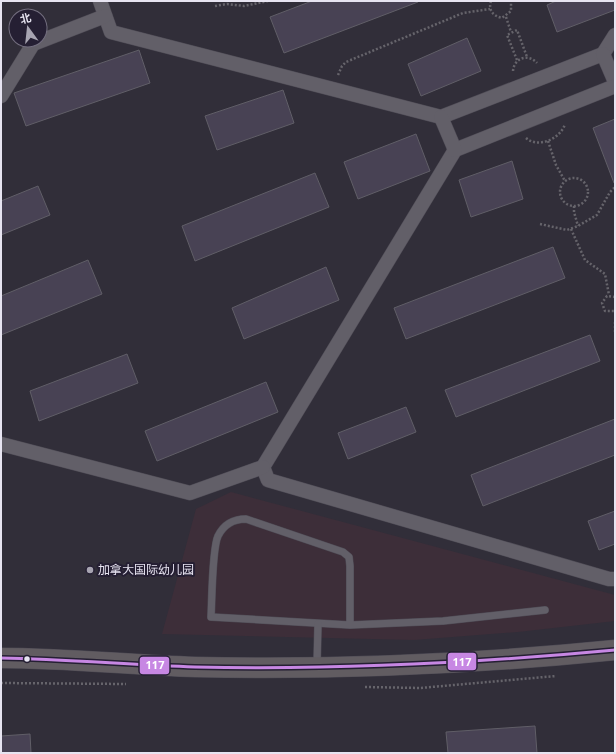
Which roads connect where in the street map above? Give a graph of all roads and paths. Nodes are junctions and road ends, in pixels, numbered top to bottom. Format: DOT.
graph roads {
  1 [pos="100,1"];
  2 [pos="268,1"];
  3 [pos="491,1"];
  4 [pos="511,1"];
  5 [pos="215,6"];
  6 [pos="490,9"];
  7 [pos="105,16"];
  8 [pos="506,16"];
  9 [pos="511,32"];
  10 [pos="615,35"];
  11 [pos="603,54"];
  12 [pos="527,57"];
  13 [pos="517,60"];
  14 [pos="615,82"];
  15 [pos="615,86"];
  16 [pos="334,90"];
  17 [pos="1,96"];
  18 [pos="441,117"];
  19 [pos="548,141"];
  20 [pos="455,150"];
  21 [pos="565,181"];
  22 [pos="615,187"];
  23 [pos="574,206"];
  24 [pos="540,224"];
  25 [pos="578,226"];
  26 [pos="571,229"];
  27 [pos="610,296"];
  28 [pos="615,297"];
  29 [pos="615,312"];
  30 [pos="615,322"];
  31 [pos="615,332"];
  32 [pos="1,444"];
  33 [pos="263,467"];
  34 [pos="615,579"];
  35 [pos="545,610"];
  36 [pos="318,624"];
  37 [pos="350,625"];
  38 [pos="615,650"];
  39 [pos="1,658"];
  40 [pos="317,668"];
  1 -- 7 [label="street"];
  2 -- 5 [label="path"];
  3 -- 6 [label="path"];
  4 -- 8 [label="path"];
  6 -- 8 [label="path"];
  6 -- 16 [label="path"];
  7 -- 16 [label="street"];
  7 -- 17 [label="street"];
  8 -- 9 [label="path"];
  9 -- 12 [label="path"];
  9 -- 13 [label="path"];
  10 -- 11 [label="street"];
  11 -- 14 [label="street"];
  11 -- 18 [label="street"];
  15 -- 20 [label="street"];
  16 -- 18 [label="street"];
  18 -- 20 [label="street"];
  19 -- 21 [label="path"];
  20 -- 33 [label="street"];
  21 -- 23 [label="path"];
  21 -- 23 [label="path"];
  22 -- 25 [label="path"];
  23 -- 25 [label="path"];
  24 -- 26 [label="path"];
  25 -- 26 [label="path"];
  26 -- 27 [label="path"];
  27 -- 28 [label="path"];
  27 -- 29 [label="path"];
  30 -- 31 [label="path"];
  32 -- 33 [label="street"];
  33 -- 34 [label="street"];
  35 -- 37 [label="lane"];
  36 -- 37 [label="lane"];
  36 -- 37 [label="lane"];
  36 -- 40 [label="lane"];
  38 -- 40 [label="street"];
  39 -- 40 [label="street"];
}
